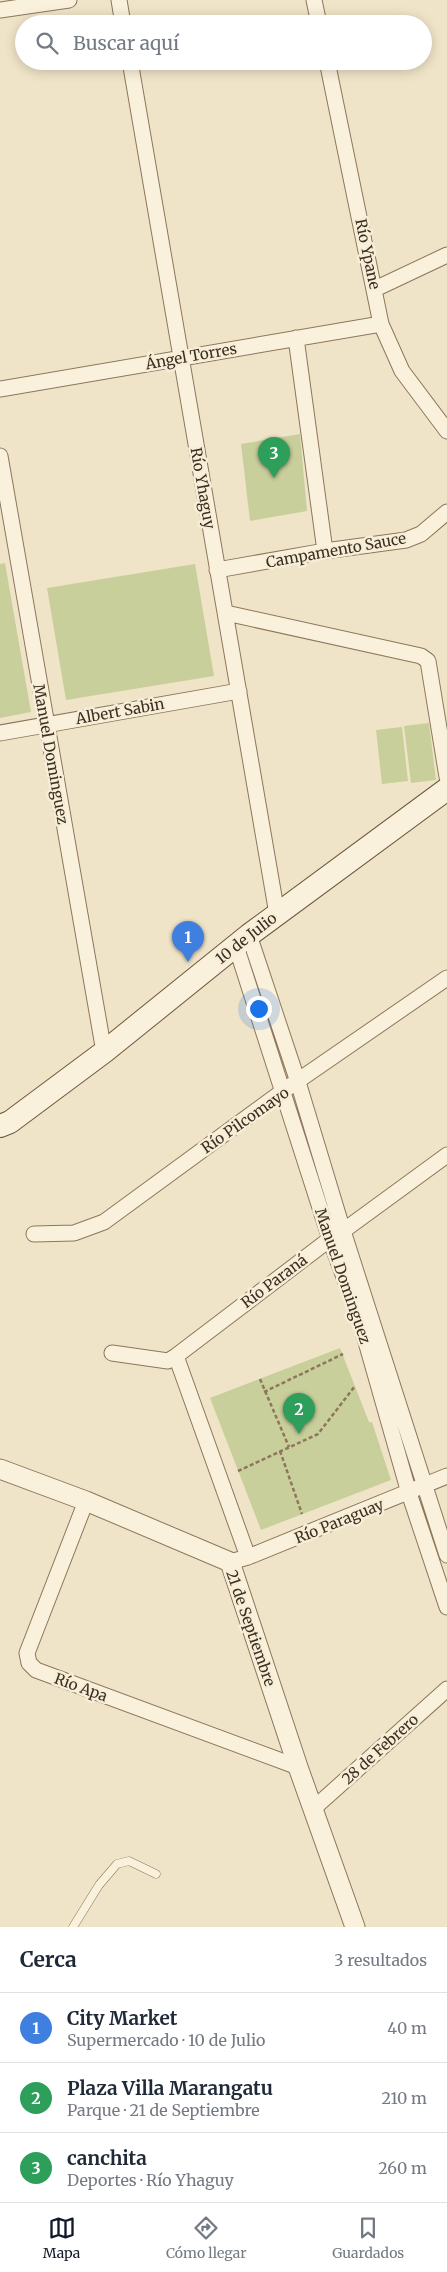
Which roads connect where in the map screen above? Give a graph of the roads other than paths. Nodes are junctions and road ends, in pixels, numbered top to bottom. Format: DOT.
graph roads {
  1 [pos="61,0"];
  2 [pos="119,0"];
  3 [pos="314,0"];
  4 [pos="0,10"];
  5 [pos="122,15"];
  6 [pos="317,15"];
  7 [pos="132,70"];
  8 [pos="329,70"];
  9 [pos="447,254"];
  10 [pos="375,289"];
  11 [pos="381,324"];
  12 [pos="296,338"];
  13 [pos="181,358"];
  14 [pos="0,389"];
  15 [pos="447,431"];
  16 [pos="0,456"];
  17 [pos="447,512"];
  18 [pos="325,551"];
  19 [pos="217,570"];
  20 [pos="226,613"];
  21 [pos="239,691"];
  22 [pos="46,724"];
  23 [pos="0,732"];
  24 [pos="445,752"];
  25 [pos="447,777"];
  26 [pos="447,789"];
  27 [pos="276,914"];
  28 [pos="242,941"];
  29 [pos="447,978"];
  30 [pos="104,1052"];
  31 [pos="298,1082"];
  32 [pos="283,1091"];
  33 [pos="0,1126"];
  34 [pos="447,1155"];
  35 [pos="343,1231"];
  36 [pos="34,1234"];
  37 [pos="330,1239"];
  38 [pos="112,1353"];
  39 [pos="176,1356"];
  40 [pos="0,1469"];
  41 [pos="447,1476"];
  42 [pos="425,1486"];
  43 [pos="409,1492"];
  44 [pos="86,1501"];
  45 [pos="447,1556"];
  46 [pos="238,1560"];
  47 [pos="447,1607"];
  48 [pos="447,1689"];
  49 [pos="298,1768"];
  50 [pos="313,1809"];
  51 [pos="156,1874"];
  52 [pos="73,1927"];
  53 [pos="355,1927"];
  1 -- 4 [label="street"];
  2 -- 5 [label="street"];
  3 -- 6 [label="street"];
  7 -- 13 [label="street, Río Yhaguy"];
  8 -- 10 [label="street, Río Ypane"];
  9 -- 10 [label="street"];
  10 -- 11 [label="street, Río Ypane"];
  11 -- 12 [label="street, Ángel Torres"];
  11 -- 15 [label="street, Río Ypane"];
  12 -- 13 [label="street, Ángel Torres"];
  12 -- 18 [label="street"];
  13 -- 14 [label="street, Ángel Torres"];
  13 -- 19 [label="street, Río Yhaguy"];
  16 -- 22 [label="street, Manuel Dominguez"];
  17 -- 18 [label="street, Campamento Sauce"];
  18 -- 19 [label="street, Campamento Sauce"];
  19 -- 20 [label="street, Río Yhaguy"];
  20 -- 21 [label="street, Río Yhaguy"];
  20 -- 24 [label="street"];
  21 -- 22 [label="street, Albert Sabin"];
  21 -- 27 [label="street, Río Yhaguy"];
  22 -- 23 [label="street, Albert Sabin"];
  22 -- 30 [label="street, Manuel Dominguez"];
  24 -- 25 [label="street"];
  26 -- 27 [label="main road, 10 de Julio"];
  27 -- 28 [label="main road, 10 de Julio"];
  28 -- 30 [label="main road, 10 de Julio"];
  28 -- 31 [label="street, Manuel Dominguez"];
  28 -- 32 [label="street, Manuel Dominguez"];
  29 -- 31 [label="street, Río Pilcomayo"];
  30 -- 33 [label="main road, 10 de Julio"];
  31 -- 32 [label="street, Río Pilcomayo"];
  31 -- 35 [label="street, Manuel Dominguez"];
  32 -- 36 [label="street, Río Pilcomayo"];
  32 -- 37 [label="street, Manuel Dominguez"];
  34 -- 35 [label="street, Río Paraná"];
  35 -- 37 [label="street, Río Paraná"];
  35 -- 42 [label="street, Manuel Dominguez"];
  37 -- 39 [label="street, Río Paraná"];
  37 -- 43 [label="street, Manuel Dominguez"];
  38 -- 39 [label="street"];
  39 -- 46 [label="street, 21 de Septiembre"];
  40 -- 44 [label="street, 21 de Septiembre"];
  41 -- 42 [label="street, Río Paraguay"];
  42 -- 43 [label="street, Río Paraguay"];
  42 -- 45 [label="street, Manuel Dominguez"];
  43 -- 46 [label="street, Río Paraguay"];
  43 -- 47 [label="street, Manuel Dominguez"];
  44 -- 46 [label="street, 21 de Septiembre"];
  44 -- 49 [label="street, Río Apa"];
  46 -- 49 [label="street, 21 de Septiembre"];
  48 -- 50 [label="street, 28 de Febrero"];
  49 -- 50 [label="street, 21 de Septiembre"];
  50 -- 53 [label="street, 21 de Septiembre"];
  51 -- 52 [label="lane"];
}
